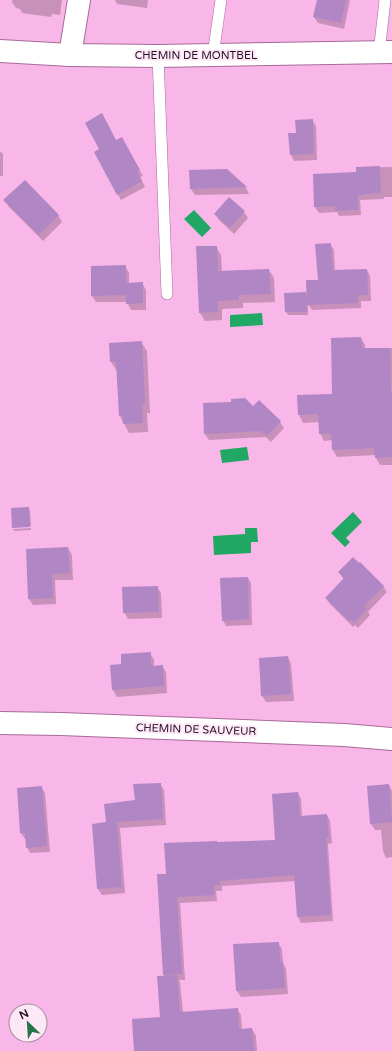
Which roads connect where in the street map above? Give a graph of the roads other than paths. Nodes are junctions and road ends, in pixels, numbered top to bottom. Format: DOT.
graph roads {
  1 [pos="79,0"];
  2 [pos="221,0"];
  3 [pos="385,0"];
  4 [pos="0,51"];
  5 [pos="385,52"];
  6 [pos="70,54"];
  7 [pos="213,55"];
  8 [pos="158,56"];
  9 [pos="167,294"];
  10 [pos="0,723"];
  11 [pos="392,739"];
  1 -- 6 [label="street"];
  2 -- 7 [label="lane"];
  3 -- 5 [label="lane"];
  4 -- 6 [label="street, CHEMIN DE MONTBEL"];
  5 -- 7 [label="street, CHEMIN DE MONTBEL"];
  6 -- 8 [label="street, CHEMIN DE MONTBEL"];
  7 -- 8 [label="street, CHEMIN DE MONTBEL"];
  8 -- 9 [label="lane"];
  10 -- 11 [label="street, CHEMIN DE SAUVEUR"];
}
